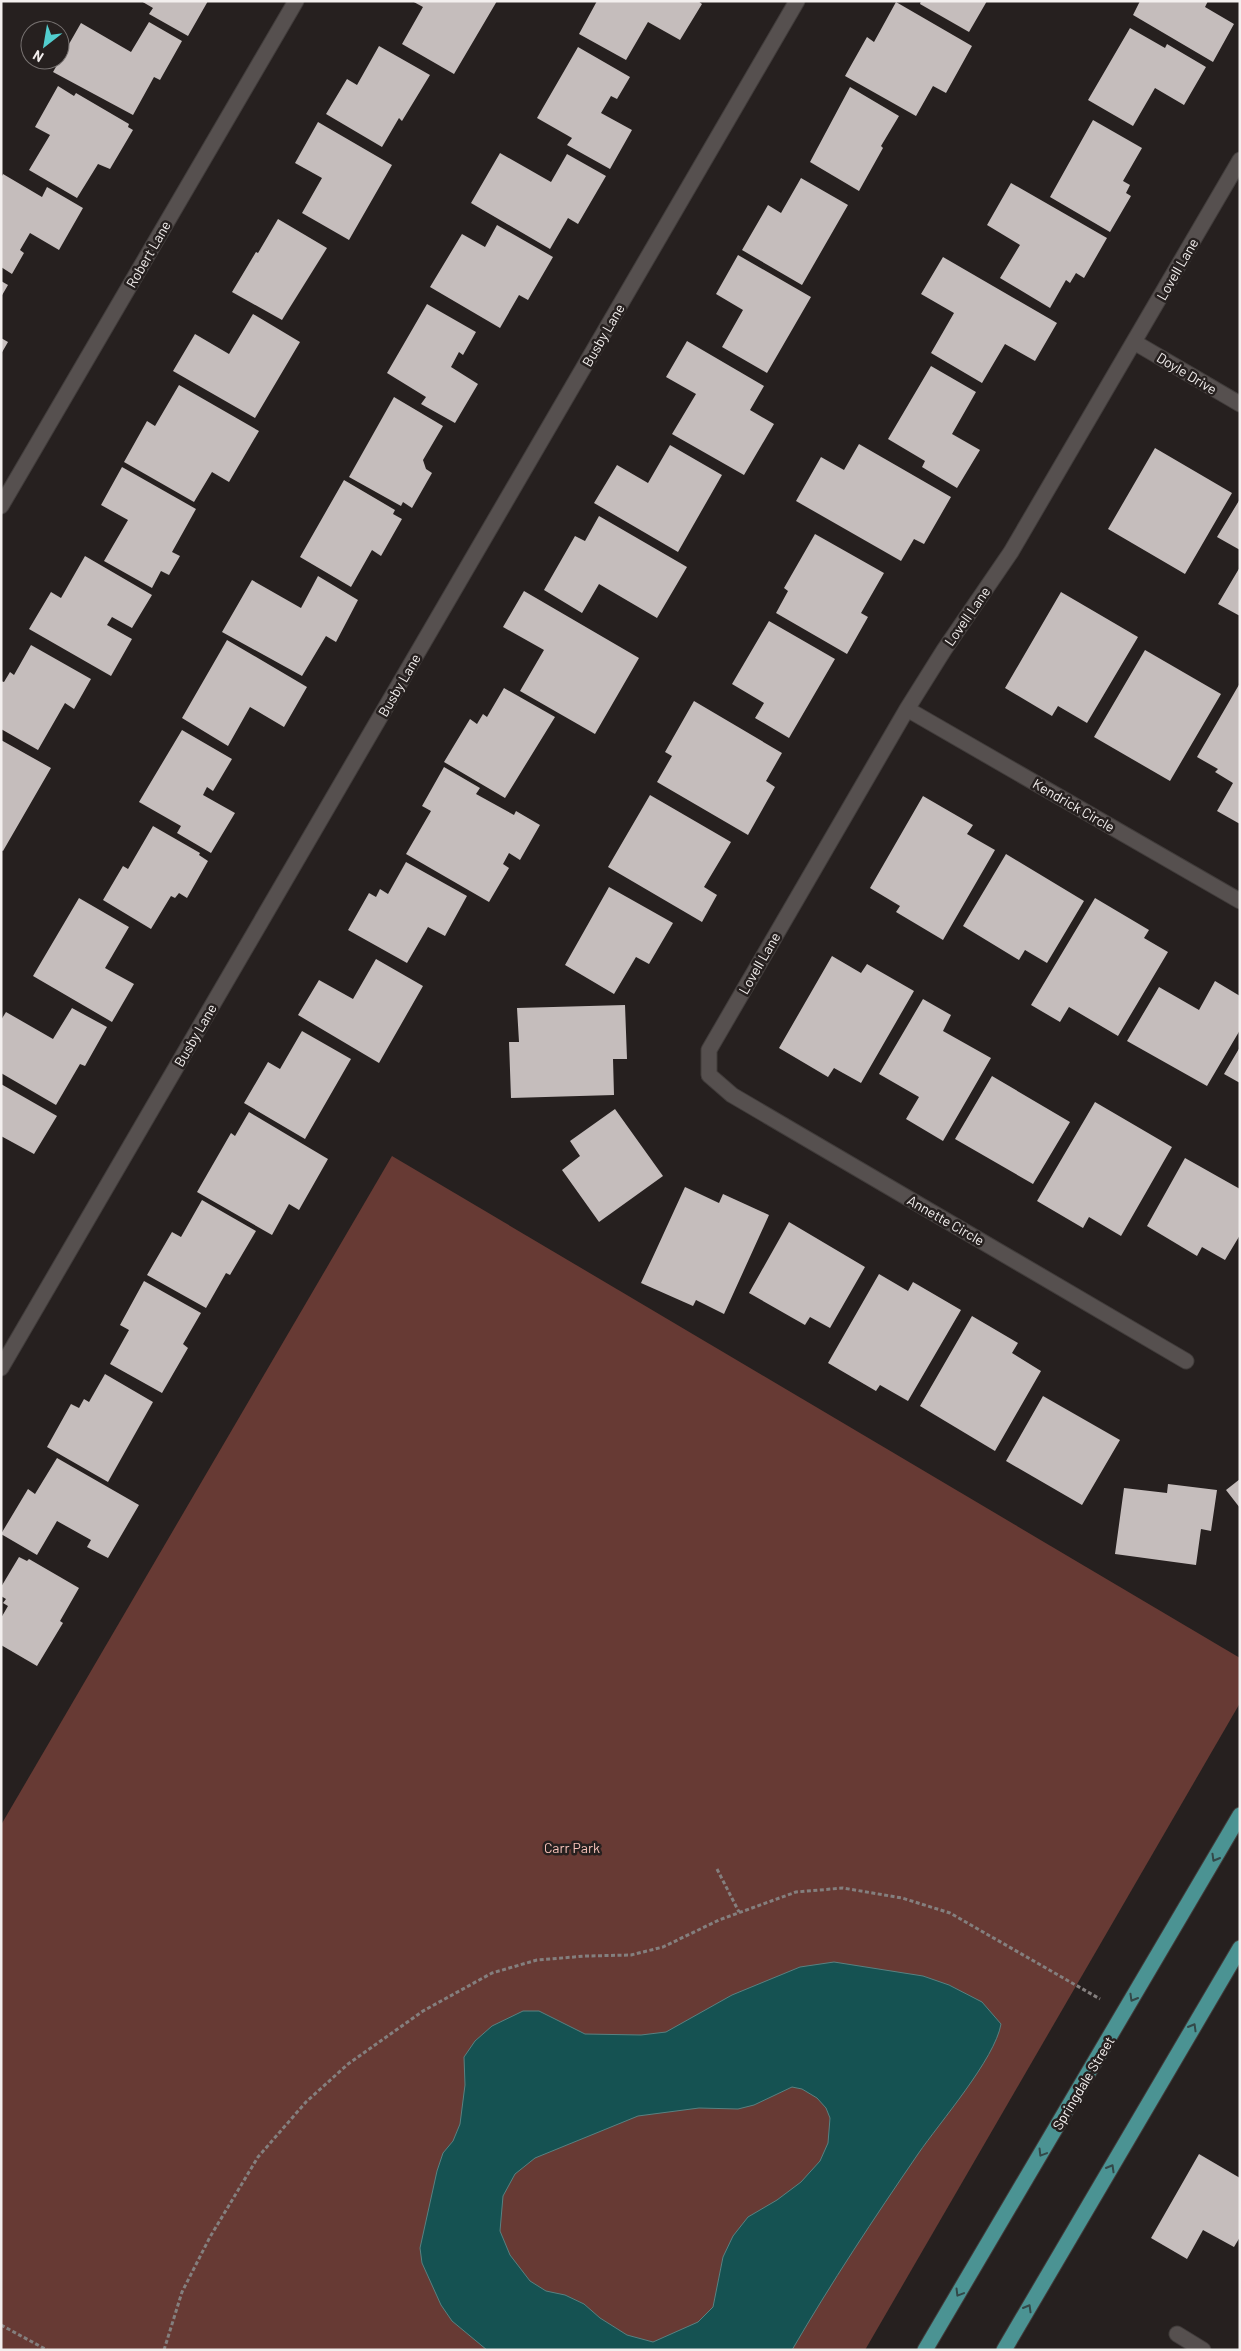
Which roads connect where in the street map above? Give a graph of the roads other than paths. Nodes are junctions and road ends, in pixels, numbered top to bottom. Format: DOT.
graph roads {
  1 [pos="296,1"];
  2 [pos="797,1"];
  3 [pos="1240,160"];
  4 [pos="1134,342"];
  5 [pos="1240,404"];
  6 [pos="1,506"];
  7 [pos="908,708"];
  8 [pos="1240,901"];
  9 [pos="709,1075"];
  10 [pos="1186,1361"];
  11 [pos="1,1368"];
  12 [pos="1240,1815"];
  13 [pos="1240,1948"];
  14 [pos="1177,2334"];
  15 [pos="925,2350"];
  16 [pos="1004,2350"];
  17 [pos="1203,2350"];
  1 -- 6 [label="street, Robert Lane"];
  2 -- 11 [label="street, Busby Lane"];
  3 -- 4 [label="street, Lovell Lane"];
  4 -- 5 [label="street, Doyle Drive"];
  4 -- 7 [label="street, Lovell Lane"];
  7 -- 8 [label="street, Kendrick Circle"];
  7 -- 9 [label="street, Lovell Lane"];
  9 -- 10 [label="street, Annette Circle"];
  12 -- 15 [label="main road, Springdale Street, one-way"];
  16 -- 13 [label="main road, one-way"];
  14 -- 17 [label="street"];
}
